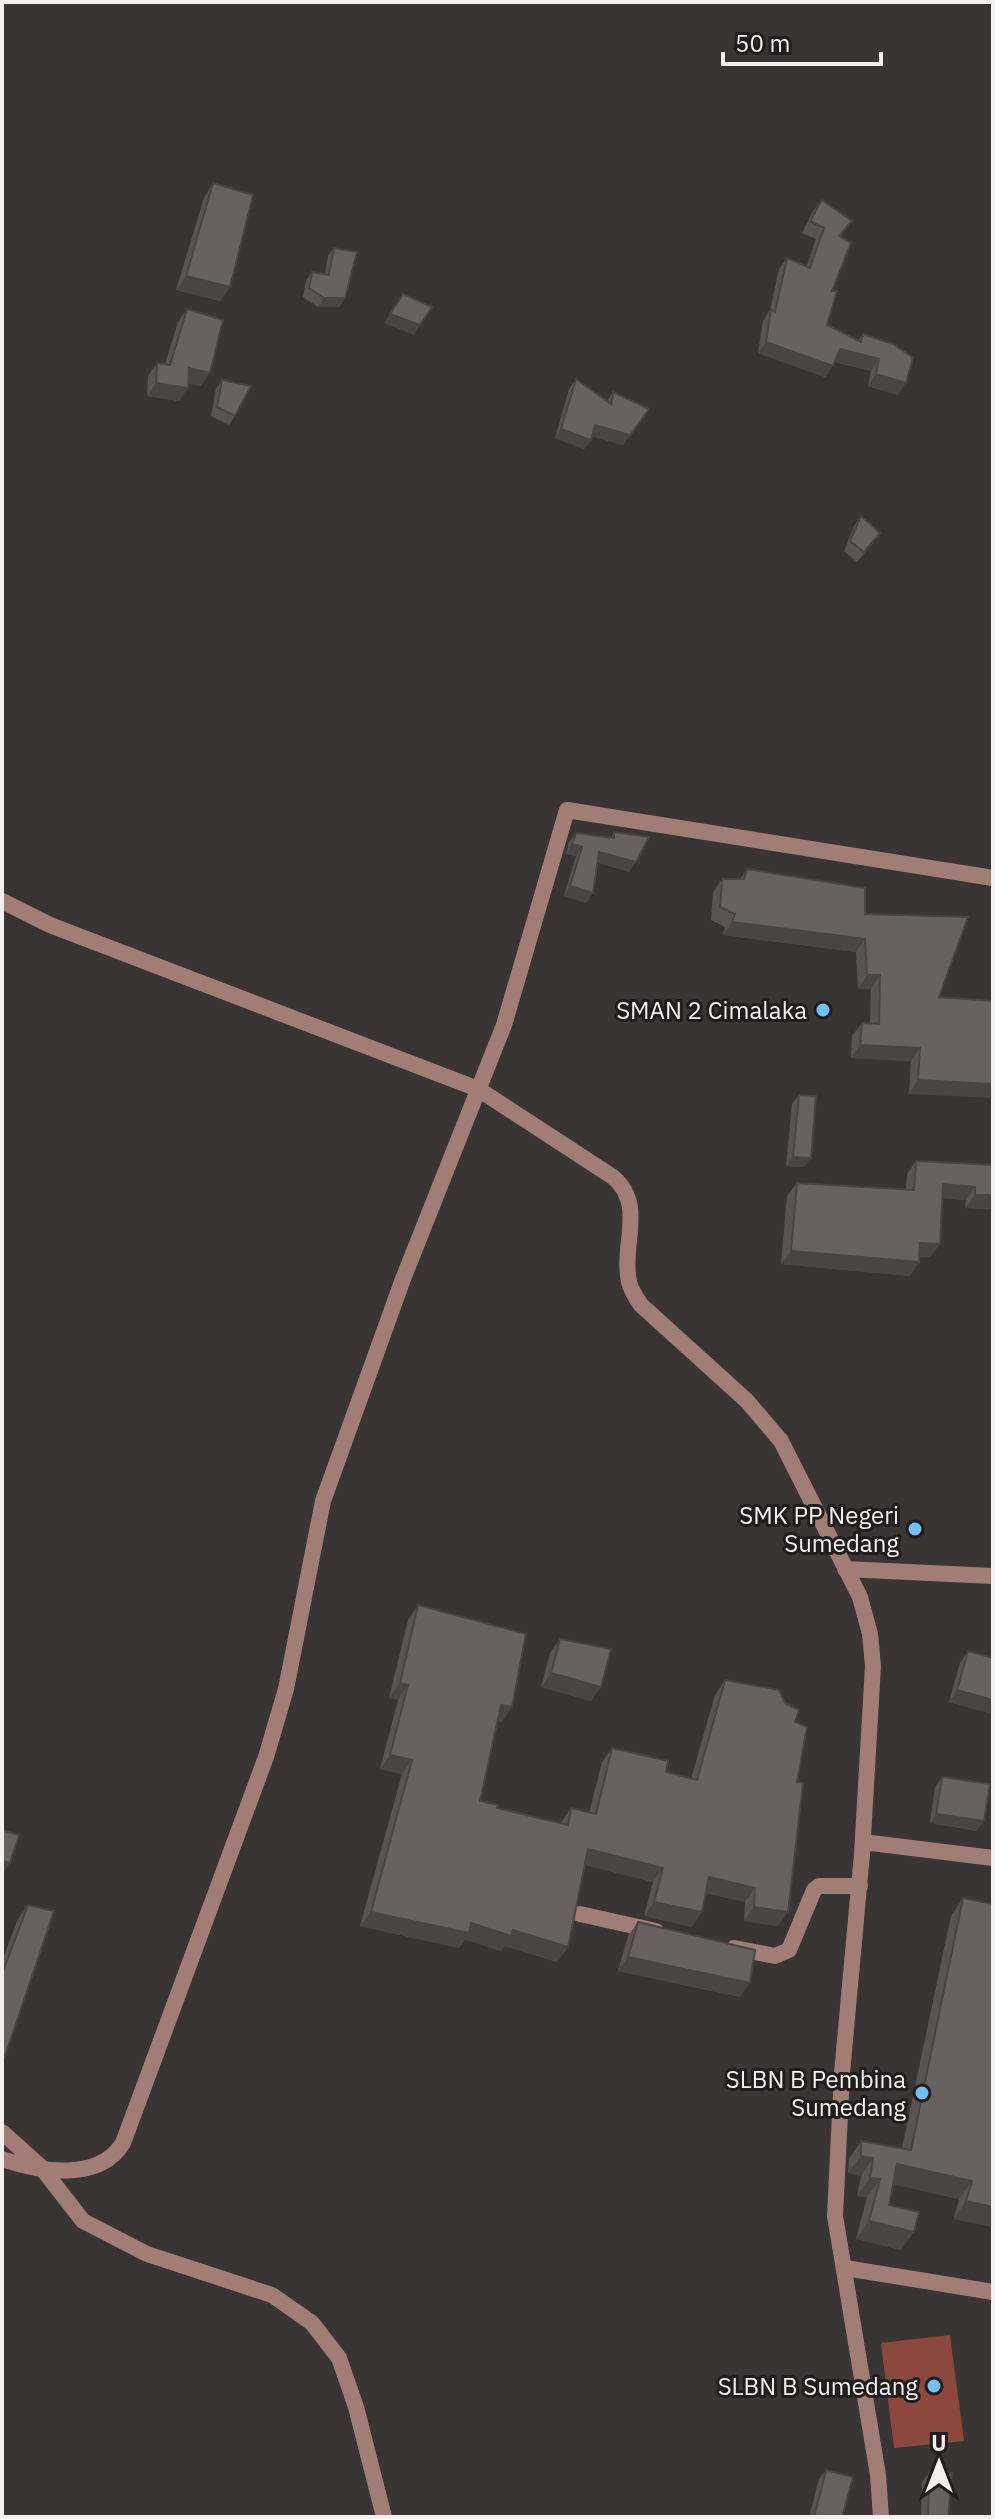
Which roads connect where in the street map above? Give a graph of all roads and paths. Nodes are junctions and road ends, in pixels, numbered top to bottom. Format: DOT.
graph roads {
  1 [pos="993,878"];
  2 [pos="2,901"];
  3 [pos="478,1089"];
  4 [pos="845,1569"];
  5 [pos="993,1576"];
  6 [pos="863,1842"];
  7 [pos="993,1858"];
  8 [pos="860,1886"];
  9 [pos="580,1914"];
  10 [pos="672,1935"];
  11 [pos="719,1945"];
  12 [pos="2,2132"];
  13 [pos="2,2159"];
  14 [pos="41,2167"];
  15 [pos="845,2268"];
  16 [pos="993,2292"];
  17 [pos="384,2517"];
  18 [pos="881,2517"];
  1 -- 3 [label="street"];
  2 -- 3 [label="street"];
  3 -- 4 [label="street"];
  3 -- 14 [label="street"];
  4 -- 5 [label="street"];
  4 -- 6 [label="street"];
  6 -- 7 [label="street"];
  6 -- 8 [label="street"];
  8 -- 11 [label="street"];
  8 -- 15 [label="street"];
  9 -- 10 [label="street"];
  12 -- 14 [label="street"];
  13 -- 14 [label="street"];
  14 -- 17 [label="street"];
  15 -- 16 [label="street"];
  15 -- 18 [label="street"];
}
